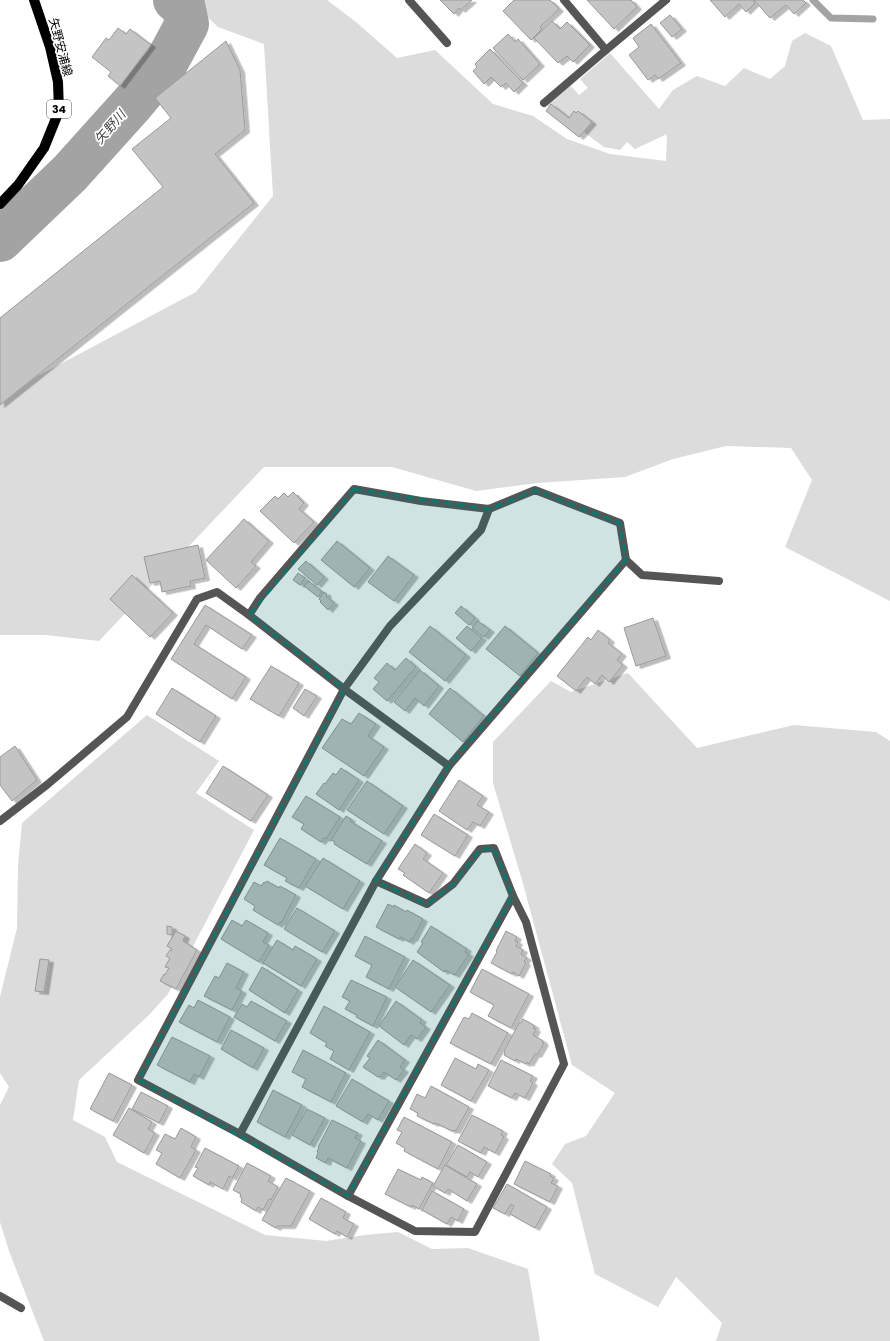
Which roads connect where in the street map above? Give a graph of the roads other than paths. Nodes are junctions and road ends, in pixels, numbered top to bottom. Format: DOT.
graph roads {
  1 [pos="34,0"];
  2 [pos="409,0"];
  3 [pos="564,0"];
  4 [pos="666,0"];
  5 [pos="447,43"];
  6 [pos="606,50"];
  7 [pos="544,103"];
  8 [pos="0,204"];
  9 [pos="489,509"];
  10 [pos="626,560"];
  11 [pos="719,582"];
  12 [pos="249,615"];
  13 [pos="344,689"];
  14 [pos="449,766"];
  15 [pos="0,821"];
  16 [pos="376,881"];
  17 [pos="513,896"];
  18 [pos="240,1134"];
  19 [pos="348,1196"];
  20 [pos="0,1296"];
  21 [pos="22,1308"];
  1 -- 8 [label="main road, 矢野安浦線 / 34"];
  2 -- 5 [label="street"];
  3 -- 6 [label="street"];
  4 -- 6 [label="street"];
  6 -- 7 [label="street"];
  9 -- 10 [label="street"];
  9 -- 12 [label="street"];
  9 -- 13 [label="street"];
  10 -- 11 [label="street"];
  10 -- 14 [label="street"];
  12 -- 13 [label="street"];
  12 -- 15 [label="street"];
  13 -- 14 [label="street"];
  13 -- 18 [label="street"];
  14 -- 16 [label="street"];
  16 -- 17 [label="street"];
  16 -- 18 [label="street"];
  17 -- 19 [label="street"];
  17 -- 19 [label="street"];
  18 -- 19 [label="street"];
  20 -- 21 [label="street"];
}
